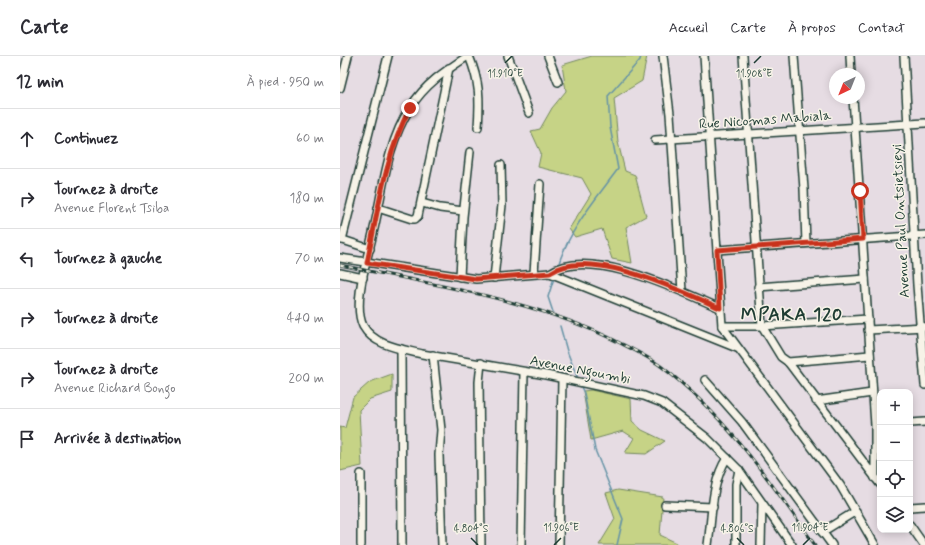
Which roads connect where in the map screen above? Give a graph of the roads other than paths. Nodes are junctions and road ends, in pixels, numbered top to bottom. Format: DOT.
graph roads {
  1 [pos="348,56"];
  2 [pos="388,56"];
  3 [pos="469,56"];
  4 [pos="508,56"];
  5 [pos="548,56"];
  6 [pos="663,56"];
  7 [pos="704,56"];
  8 [pos="743,56"];
  9 [pos="794,56"];
  10 [pos="850,56"];
  11 [pos="904,56"];
  12 [pos="449,68"];
  13 [pos="851,68"];
  14 [pos="558,82"];
  15 [pos="340,88"];
  16 [pos="854,104"];
  17 [pos="529,113"];
  18 [pos="925,123"];
  19 [pos="909,124"];
  20 [pos="478,127"];
  21 [pos="856,127"];
  22 [pos="800,131"];
  23 [pos="748,134"];
  24 [pos="710,137"];
  25 [pos="672,139"];
  26 [pos="655,140"];
  27 [pos="470,152"];
  28 [pos="501,165"];
  29 [pos="540,184"];
  30 [pos="422,203"];
  31 [pos="378,208"];
  32 [pos="463,211"];
  33 [pos="915,235"];
  34 [pos="925,235"];
  35 [pos="341,239"];
  36 [pos="863,239"];
  37 [pos="806,243"];
  38 [pos="755,247"];
  39 [pos="370,249"];
  40 [pos="717,250"];
  41 [pos="340,258"];
  42 [pos="367,263"];
  43 [pos="340,273"];
  44 [pos="534,273"];
  45 [pos="550,273"];
  46 [pos="364,274"];
  47 [pos="460,277"];
  48 [pos="494,278"];
  49 [pos="865,279"];
  50 [pos="758,287"];
  51 [pos="682,291"];
  52 [pos="720,308"];
  53 [pos="868,319"];
  54 [pos="722,326"];
  55 [pos="762,326"];
  56 [pos="923,327"];
  57 [pos="868,330"];
  58 [pos="401,348"];
  59 [pos="738,348"];
  60 [pos="870,354"];
  61 [pos="433,355"];
  62 [pos="788,362"];
  63 [pos="481,363"];
  64 [pos="524,372"];
  65 [pos="562,379"];
  66 [pos="706,380"];
  67 [pos="925,385"];
  68 [pos="872,393"];
  69 [pos="816,400"];
  70 [pos="925,422"];
  71 [pos="913,423"];
  72 [pos="877,425"];
  73 [pos="727,458"];
  74 [pos="739,470"];
  75 [pos="361,474"];
  76 [pos="877,480"];
  77 [pos="665,504"];
  78 [pos="762,504"];
  79 [pos="925,506"];
  80 [pos="713,507"];
  81 [pos="913,507"];
  82 [pos="856,511"];
  83 [pos="913,529"];
  84 [pos="822,532"];
  85 [pos="360,545"];
  86 [pos="402,545"];
  87 [pos="442,545"];
  88 [pos="481,545"];
  89 [pos="521,545"];
  90 [pos="559,545"];
  91 [pos="708,545"];
  92 [pos="736,545"];
  93 [pos="761,545"];
  94 [pos="792,545"];
  95 [pos="832,545"];
  96 [pos="875,545"];
  97 [pos="924,545"];
  1 -- 15 [label="street"];
  2 -- 35 [label="street"];
  3 -- 12 [label="street, Avenue Ngoumbi"];
  3 -- 20 [label="street"];
  4 -- 17 [label="street"];
  5 -- 14 [label="street"];
  6 -- 25 [label="street"];
  7 -- 24 [label="street"];
  8 -- 23 [label="street"];
  9 -- 22 [label="street"];
  10 -- 13 [label="street"];
  11 -- 19 [label="street, Avenue Paul Ontsietsieyi"];
  12 -- 30 [label="street"];
  12 -- 31 [label="street, Avenue Ngoumbi"];
  16 -- 21 [label="street"];
  18 -- 19 [label="street, Rue Nicomas Mabiala"];
  19 -- 21 [label="street, Rue Nicomas Mabiala"];
  19 -- 33 [label="street, Avenue Paul Ontsietsieyi"];
  21 -- 22 [label="street, Rue Nicomas Mabiala"];
  21 -- 36 [label="street"];
  22 -- 23 [label="street, Rue Nicomas Mabiala"];
  22 -- 37 [label="street"];
  23 -- 24 [label="street, Rue Nicomas Mabiala"];
  23 -- 38 [label="street"];
  24 -- 25 [label="street, Rue Nicomas Mabiala"];
  24 -- 40 [label="street"];
  25 -- 26 [label="street, Rue Nicomas Mabiala"];
  25 -- 51 [label="street"];
  27 -- 32 [label="street"];
  28 -- 48 [label="street"];
  29 -- 44 [label="street"];
  30 -- 31 [label="street"];
  30 -- 32 [label="street"];
  31 -- 39 [label="street, Avenue Ngoumbi"];
  32 -- 47 [label="street"];
  33 -- 34 [label="street"];
  33 -- 36 [label="street"];
  33 -- 56 [label="street, Avenue Paul Ontsietsieyi"];
  35 -- 39 [label="street"];
  36 -- 37 [label="street"];
  36 -- 49 [label="street"];
  37 -- 38 [label="street"];
  38 -- 40 [label="street"];
  38 -- 50 [label="street"];
  39 -- 42 [label="street, Avenue Ngoumbi"];
  40 -- 52 [label="street"];
  41 -- 42 [label="street"];
  42 -- 46 [label="street, Avenue Ngoumbi"];
  42 -- 47 [label="street"];
  43 -- 46 [label="street"];
  44 -- 45 [label="street"];
  44 -- 48 [label="street"];
  45 -- 51 [label="street"];
  45 -- 59 [label="street"];
  46 -- 58 [label="street, Avenue Ngoumbi"];
  47 -- 48 [label="street"];
  49 -- 50 [label="street"];
  49 -- 53 [label="street"];
  50 -- 55 [label="street"];
  51 -- 52 [label="street"];
  52 -- 54 [label="street"];
  53 -- 55 [label="street"];
  53 -- 57 [label="street"];
  54 -- 55 [label="street"];
  54 -- 59 [label="street"];
  55 -- 62 [label="street"];
  56 -- 57 [label="street"];
  56 -- 67 [label="street, Avenue Paul Ontsietsieyi"];
  57 -- 60 [label="street"];
  58 -- 61 [label="street, Avenue Ngoumbi"];
  58 -- 86 [label="street"];
  59 -- 82 [label="street"];
  60 -- 62 [label="street"];
  60 -- 68 [label="street"];
  61 -- 63 [label="street, Avenue Ngoumbi"];
  61 -- 87 [label="street"];
  62 -- 69 [label="street"];
  63 -- 64 [label="street, Avenue Ngoumbi"];
  63 -- 88 [label="street"];
  64 -- 65 [label="street, Avenue Ngoumbi"];
  64 -- 89 [label="street"];
  65 -- 73 [label="street, Avenue Ngoumbi"];
  65 -- 90 [label="street"];
  66 -- 84 [label="street"];
  68 -- 69 [label="street"];
  68 -- 72 [label="street"];
  69 -- 76 [label="street"];
  70 -- 71 [label="street"];
  73 -- 74 [label="street, Avenue Ngoumbi"];
  73 -- 80 [label="street"];
  74 -- 78 [label="street, Avenue Ngoumbi"];
  74 -- 92 [label="street"];
  75 -- 85 [label="street"];
  77 -- 80 [label="street"];
  78 -- 93 [label="street"];
  78 -- 94 [label="street, Avenue Ngoumbi"];
  79 -- 81 [label="street"];
  80 -- 91 [label="street"];
  82 -- 84 [label="street"];
  82 -- 96 [label="street"];
  83 -- 97 [label="street"];
  84 -- 95 [label="street"];
}
